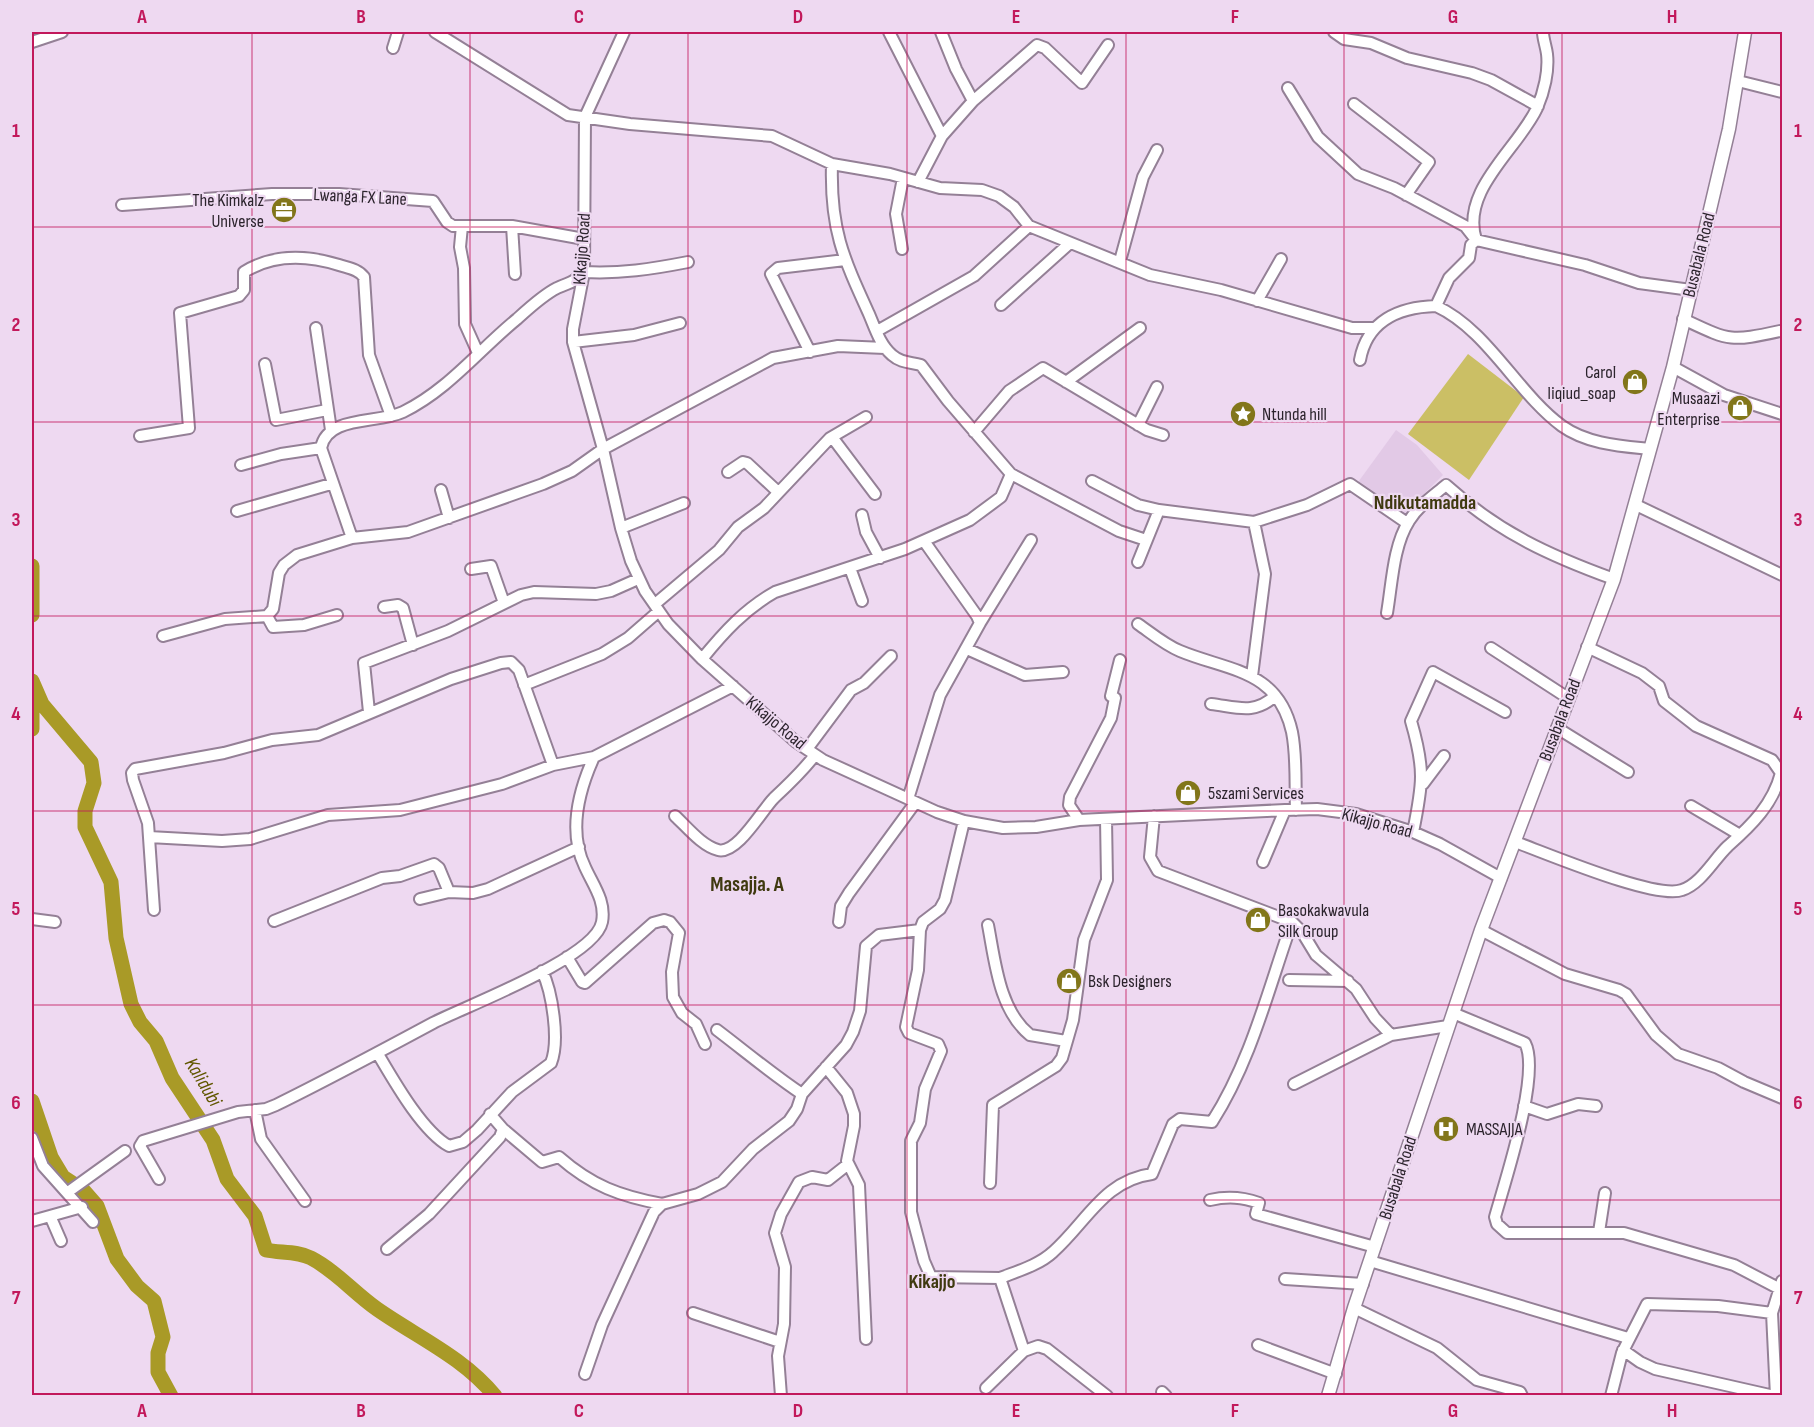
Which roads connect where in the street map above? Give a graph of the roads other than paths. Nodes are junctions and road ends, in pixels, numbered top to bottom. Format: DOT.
graph roads {
  1 [pos="62,32"];
  2 [pos="398,32"];
  3 [pos="435,32"];
  4 [pos="624,32"];
  5 [pos="889,32"];
  6 [pos="941,32"];
  7 [pos="1334,32"];
  8 [pos="1543,32"];
  9 [pos="1745,32"];
  10 [pos="32,42"];
  11 [pos="1108,45"];
  12 [pos="393,48"];
  13 [pos="1738,81"];
  14 [pos="1288,88"];
  15 [pos="1782,92"];
  16 [pos="973,100"];
  17 [pos="1354,104"];
  18 [pos="1538,106"];
  19 [pos="585,117"];
  20 [pos="942,136"];
  21 [pos="1157,150"];
  22 [pos="832,164"];
  23 [pos="903,178"];
  24 [pos="918,182"];
  25 [pos="1406,195"];
  26 [pos="122,205"];
  27 [pos="462,226"];
  28 [pos="512,226"];
  29 [pos="1029,226"];
  30 [pos="584,239"];
  31 [pos="1476,240"];
  32 [pos="1070,243"];
  33 [pos="902,249"];
  34 [pos="1281,259"];
  35 [pos="845,260"];
  36 [pos="1120,261"];
  37 [pos="688,262"];
  38 [pos="584,272"];
  39 [pos="515,274"];
  40 [pos="1691,290"];
  41 [pos="1257,301"];
  42 [pos="1000,305"];
  43 [pos="1436,306"];
  44 [pos="1683,319"];
  45 [pos="680,323"];
  46 [pos="316,328"];
  47 [pos="1140,328"];
  48 [pos="1373,328"];
  49 [pos="877,331"];
  50 [pos="1780,331"];
  51 [pos="573,342"];
  52 [pos="885,348"];
  53 [pos="810,352"];
  54 [pos="478,353"];
  55 [pos="1360,360"];
  56 [pos="265,364"];
  57 [pos="1673,367"];
  58 [pos="1066,382"];
  59 [pos="1157,387"];
  60 [pos="327,410"];
  61 [pos="1782,414"];
  62 [pos="391,416"];
  63 [pos="866,417"];
  64 [pos="1138,425"];
  65 [pos="331,430"];
  66 [pos="974,432"];
  67 [pos="1163,435"];
  68 [pos="140,436"];
  69 [pos="832,437"];
  70 [pos="321,448"];
  71 [pos="603,449"];
  72 [pos="1650,449"];
  73 [pos="241,465"];
  74 [pos="728,472"];
  75 [pos="1011,474"];
  76 [pos="1092,481"];
  77 [pos="331,484"];
  78 [pos="441,490"];
  79 [pos="777,491"];
  80 [pos="875,494"];
  81 [pos="684,503"];
  82 [pos="1636,505"];
  83 [pos="1159,510"];
  84 [pos="237,511"];
  85 [pos="862,515"];
  86 [pos="449,518"];
  87 [pos="1254,522"];
  88 [pos="1407,523"];
  89 [pos="621,528"];
  90 [pos="352,538"];
  91 [pos="1031,540"];
  92 [pos="1146,540"];
  93 [pos="924,541"];
  94 [pos="880,558"];
  95 [pos="1138,562"];
  96 [pos="850,568"];
  97 [pos="471,569"];
  98 [pos="1782,575"];
  99 [pos="638,579"];
  100 [pos="1614,579"];
  101 [pos="862,601"];
  102 [pos="504,603"];
  103 [pos="384,607"];
  104 [pos="657,608"];
  105 [pos="1387,613"];
  106 [pos="338,615"];
  107 [pos="267,616"];
  108 [pos="980,623"];
  109 [pos="1138,624"];
  110 [pos="164,636"];
  111 [pos="413,645"];
  112 [pos="1587,647"];
  113 [pos="1491,648"];
  114 [pos="967,649"];
  115 [pos="891,656"];
  116 [pos="702,659"];
  117 [pos="1120,660"];
  118 [pos="1063,672"];
  119 [pos="1252,676"];
  120 [pos="524,686"];
  121 [pos="733,686"];
  122 [pos="1275,696"];
  123 [pos="1568,698"];
  124 [pos="1211,704"];
  125 [pos="369,712"];
  126 [pos="1505,712"];
  127 [pos="1557,728"];
  128 [pos="811,752"];
  129 [pos="1444,756"];
  130 [pos="594,757"];
  131 [pos="553,765"];
  132 [pos="1628,772"];
  133 [pos="1423,784"];
  134 [pos="911,801"];
  135 [pos="1690,806"];
  136 [pos="1290,810"];
  137 [pos="675,816"];
  138 [pos="1154,816"];
  139 [pos="1106,819"];
  140 [pos="1079,820"];
  141 [pos="964,821"];
  142 [pos="1413,832"];
  143 [pos="1740,835"];
  144 [pos="148,837"];
  145 [pos="1515,842"];
  146 [pos="579,847"];
  147 [pos="1263,862"];
  148 [pos="1501,878"];
  149 [pos="449,892"];
  150 [pos="420,899"];
  151 [pos="154,910"];
  152 [pos="32,919"];
  153 [pos="274,921"];
  154 [pos="55,922"];
  155 [pos="839,922"];
  156 [pos="1292,922"];
  157 [pos="988,925"];
  158 [pos="920,930"];
  159 [pos="1481,930"];
  160 [pos="567,957"];
  161 [pos="542,971"];
  162 [pos="1289,980"];
  163 [pos="1348,981"];
  164 [pos="1453,1013"];
  165 [pos="1448,1026"];
  166 [pos="717,1030"];
  167 [pos="1391,1035"];
  168 [pos="1066,1041"];
  169 [pos="705,1044"];
  170 [pos="378,1054"];
  171 [pos="826,1067"];
  172 [pos="1294,1084"];
  173 [pos="802,1094"];
  174 [pos="1782,1098"];
  175 [pos="1524,1106"];
  176 [pos="1596,1106"];
  177 [pos="255,1110"];
  178 [pos="490,1114"];
  179 [pos="503,1129"];
  180 [pos="32,1138"];
  181 [pos="125,1151"];
  182 [pos="847,1165"];
  183 [pos="159,1179"];
  184 [pos="990,1183"];
  185 [pos="73,1188"];
  186 [pos="1605,1193"];
  187 [pos="1210,1200"];
  188 [pos="305,1201"];
  189 [pos="662,1204"];
  190 [pos="82,1207"];
  191 [pos="51,1218"];
  192 [pos="32,1221"];
  193 [pos="93,1222"];
  194 [pos="1599,1232"];
  195 [pos="61,1241"];
  196 [pos="1375,1247"];
  197 [pos="387,1249"];
  198 [pos="1370,1261"];
  199 [pos="1000,1278"];
  200 [pos="1285,1280"];
  201 [pos="1363,1284"];
  202 [pos="1781,1285"];
  203 [pos="1354,1308"];
  204 [pos="693,1313"];
  205 [pos="1772,1313"];
  206 [pos="1777,1334"];
  207 [pos="1628,1338"];
  208 [pos="866,1339"];
  209 [pos="780,1342"];
  210 [pos="1258,1345"];
  211 [pos="1623,1350"];
  212 [pos="1024,1351"];
  213 [pos="585,1374"];
  214 [pos="1336,1374"];
  215 [pos="986,1388"];
  216 [pos="781,1395"];
  217 [pos="1107,1395"];
  218 [pos="1328,1395"];
  219 [pos="1522,1395"];
  220 [pos="1611,1395"];
  221 [pos="1775,1395"];
  1 -- 10 [label="street"];
  2 -- 12 [label="street"];
  3 -- 19 [label="street"];
  4 -- 19 [label="street, Kikajjo Road"];
  5 -- 20 [label="street"];
  6 -- 16 [label="street"];
  7 -- 18 [label="street"];
  8 -- 18 [label="street"];
  9 -- 13 [label="street, Busabala Road"];
  11 -- 16 [label="street"];
  13 -- 15 [label="street"];
  13 -- 40 [label="street, Busabala Road"];
  14 -- 25 [label="street"];
  16 -- 20 [label="street"];
  17 -- 25 [label="street"];
  18 -- 31 [label="street"];
  19 -- 22 [label="street"];
  19 -- 30 [label="street, Kikajjo Road"];
  20 -- 24 [label="street"];
  21 -- 36 [label="street"];
  22 -- 23 [label="street"];
  22 -- 35 [label="street"];
  23 -- 24 [label="street"];
  23 -- 33 [label="street"];
  24 -- 29 [label="street"];
  25 -- 31 [label="street"];
  26 -- 27 [label="street, Lwanga FX Lane"];
  27 -- 28 [label="street"];
  27 -- 54 [label="street"];
  28 -- 30 [label="street"];
  28 -- 39 [label="street"];
  29 -- 32 [label="street"];
  29 -- 49 [label="street"];
  30 -- 38 [label="street, Kikajjo Road"];
  31 -- 40 [label="street"];
  31 -- 43 [label="street"];
  32 -- 36 [label="street"];
  32 -- 42 [label="street"];
  34 -- 41 [label="street"];
  35 -- 49 [label="street"];
  35 -- 53 [label="street"];
  36 -- 41 [label="street"];
  37 -- 38 [label="street"];
  38 -- 51 [label="street, Kikajjo Road"];
  38 -- 54 [label="street"];
  40 -- 44 [label="street, Busabala Road"];
  41 -- 48 [label="street"];
  43 -- 48 [label="street"];
  43 -- 72 [label="street"];
  44 -- 50 [label="street"];
  44 -- 57 [label="street, Busabala Road"];
  45 -- 51 [label="street"];
  46 -- 60 [label="street"];
  47 -- 58 [label="street"];
  48 -- 55 [label="street"];
  49 -- 52 [label="street"];
  51 -- 71 [label="street, Kikajjo Road"];
  52 -- 53 [label="street"];
  52 -- 66 [label="street"];
  53 -- 71 [label="street"];
  54 -- 62 [label="street"];
  56 -- 60 [label="street"];
  57 -- 61 [label="street"];
  57 -- 72 [label="street, Busabala Road"];
  58 -- 64 [label="street"];
  58 -- 66 [label="street"];
  59 -- 64 [label="street"];
  60 -- 65 [label="street"];
  62 -- 65 [label="street"];
  62 -- 68 [label="street"];
  63 -- 69 [label="street"];
  64 -- 67 [label="street"];
  65 -- 70 [label="street"];
  66 -- 75 [label="street"];
  69 -- 79 [label="street"];
  69 -- 80 [label="street"];
  70 -- 73 [label="street"];
  70 -- 77 [label="street"];
  71 -- 86 [label="street"];
  71 -- 89 [label="street, Kikajjo Road"];
  72 -- 82 [label="street, Busabala Road"];
  74 -- 79 [label="street"];
  75 -- 92 [label="street"];
  75 -- 93 [label="street"];
  76 -- 83 [label="street"];
  77 -- 84 [label="street"];
  77 -- 90 [label="street"];
  78 -- 86 [label="street"];
  79 -- 104 [label="street"];
  81 -- 89 [label="street"];
  82 -- 98 [label="street"];
  82 -- 100 [label="street, Busabala Road"];
  83 -- 87 [label="street"];
  83 -- 92 [label="street"];
  85 -- 94 [label="street"];
  86 -- 90 [label="street"];
  87 -- 88 [label="street"];
  87 -- 119 [label="street"];
  88 -- 100 [label="street"];
  88 -- 105 [label="street"];
  89 -- 99 [label="street, Kikajjo Road"];
  90 -- 107 [label="street"];
  91 -- 108 [label="street"];
  92 -- 95 [label="street"];
  93 -- 94 [label="street"];
  93 -- 108 [label="street"];
  94 -- 96 [label="street"];
  96 -- 101 [label="street"];
  96 -- 116 [label="street"];
  97 -- 102 [label="street"];
  99 -- 102 [label="street"];
  99 -- 104 [label="street, Kikajjo Road"];
  100 -- 112 [label="street, Busabala Road"];
  102 -- 111 [label="street"];
  103 -- 111 [label="street"];
  104 -- 116 [label="street, Kikajjo Road"];
  104 -- 120 [label="street"];
  106 -- 107 [label="street"];
  107 -- 110 [label="street"];
  108 -- 114 [label="street"];
  109 -- 119 [label="street"];
  111 -- 125 [label="street"];
  112 -- 123 [label="street, Busabala Road"];
  112 -- 143 [label="street"];
  113 -- 123 [label="street"];
  114 -- 118 [label="street"];
  114 -- 134 [label="street"];
  115 -- 128 [label="street"];
  116 -- 121 [label="street, Kikajjo Road"];
  117 -- 140 [label="street"];
  119 -- 122 [label="street"];
  120 -- 125 [label="street"];
  120 -- 131 [label="street"];
  121 -- 128 [label="street, Kikajjo Road"];
  121 -- 130 [label="street"];
  122 -- 124 [label="street"];
  122 -- 136 [label="street"];
  123 -- 127 [label="street, Busabala Road"];
  125 -- 144 [label="street"];
  126 -- 133 [label="street"];
  127 -- 132 [label="street"];
  127 -- 145 [label="street, Busabala Road"];
  128 -- 134 [label="street, Kikajjo Road"];
  128 -- 137 [label="street"];
  129 -- 133 [label="street"];
  130 -- 131 [label="street"];
  130 -- 146 [label="street"];
  131 -- 144 [label="street"];
  133 -- 142 [label="street"];
  134 -- 141 [label="street, Kikajjo Road"];
  134 -- 155 [label="street"];
  135 -- 143 [label="street"];
  136 -- 138 [label="street, Kikajjo Road"];
  136 -- 142 [label="street, Kikajjo Road"];
  136 -- 147 [label="street"];
  138 -- 139 [label="street, Kikajjo Road"];
  138 -- 156 [label="street"];
  139 -- 140 [label="street, Kikajjo Road"];
  139 -- 168 [label="street"];
  140 -- 141 [label="street, Kikajjo Road"];
  141 -- 158 [label="street"];
  142 -- 148 [label="street, Kikajjo Road"];
  143 -- 145 [label="street"];
  144 -- 151 [label="street"];
  145 -- 148 [label="street, Busabala Road"];
  146 -- 149 [label="street"];
  146 -- 160 [label="street"];
  148 -- 159 [label="street, Busabala Road"];
  149 -- 150 [label="street"];
  149 -- 153 [label="street"];
  152 -- 154 [label="street"];
  156 -- 163 [label="street"];
  156 -- 199 [label="street"];
  157 -- 168 [label="street"];
  158 -- 171 [label="street"];
  158 -- 199 [label="street"];
  159 -- 164 [label="street, Busabala Road"];
  159 -- 174 [label="street"];
  160 -- 161 [label="street"];
  160 -- 169 [label="street"];
  161 -- 170 [label="street"];
  161 -- 178 [label="street"];
  162 -- 163 [label="street"];
  163 -- 167 [label="street"];
  164 -- 165 [label="street, Busabala Road"];
  164 -- 175 [label="street"];
  165 -- 167 [label="street"];
  165 -- 196 [label="street, Busabala Road"];
  166 -- 173 [label="street"];
  167 -- 172 [label="street"];
  168 -- 184 [label="street"];
  170 -- 177 [label="street"];
  170 -- 178 [label="street"];
  171 -- 173 [label="street"];
  171 -- 182 [label="street"];
  173 -- 189 [label="street"];
  175 -- 176 [label="street"];
  175 -- 194 [label="street"];
  177 -- 183 [label="street"];
  177 -- 188 [label="street"];
  178 -- 179 [label="street"];
  179 -- 189 [label="street"];
  179 -- 197 [label="street"];
  180 -- 185 [label="street"];
  181 -- 185 [label="street"];
  182 -- 208 [label="street"];
  182 -- 209 [label="street"];
  185 -- 190 [label="street"];
  186 -- 194 [label="street"];
  187 -- 196 [label="street"];
  189 -- 213 [label="street"];
  190 -- 191 [label="street"];
  190 -- 193 [label="street"];
  191 -- 192 [label="street"];
  191 -- 195 [label="street"];
  194 -- 202 [label="street"];
  196 -- 198 [label="street, Busabala Road"];
  198 -- 201 [label="street, Busabala Road"];
  198 -- 207 [label="street"];
  199 -- 212 [label="street"];
  200 -- 201 [label="street"];
  201 -- 203 [label="street, Busabala Road"];
  202 -- 205 [label="street"];
  203 -- 214 [label="street, Busabala Road"];
  203 -- 219 [label="street"];
  204 -- 209 [label="street"];
  205 -- 206 [label="street"];
  205 -- 207 [label="street"];
  206 -- 221 [label="street"];
  207 -- 211 [label="street"];
  209 -- 216 [label="street"];
  210 -- 214 [label="street"];
  211 -- 220 [label="street"];
  211 -- 221 [label="street"];
  212 -- 215 [label="street"];
  212 -- 217 [label="street"];
  214 -- 218 [label="street, Busabala Road"];
}
